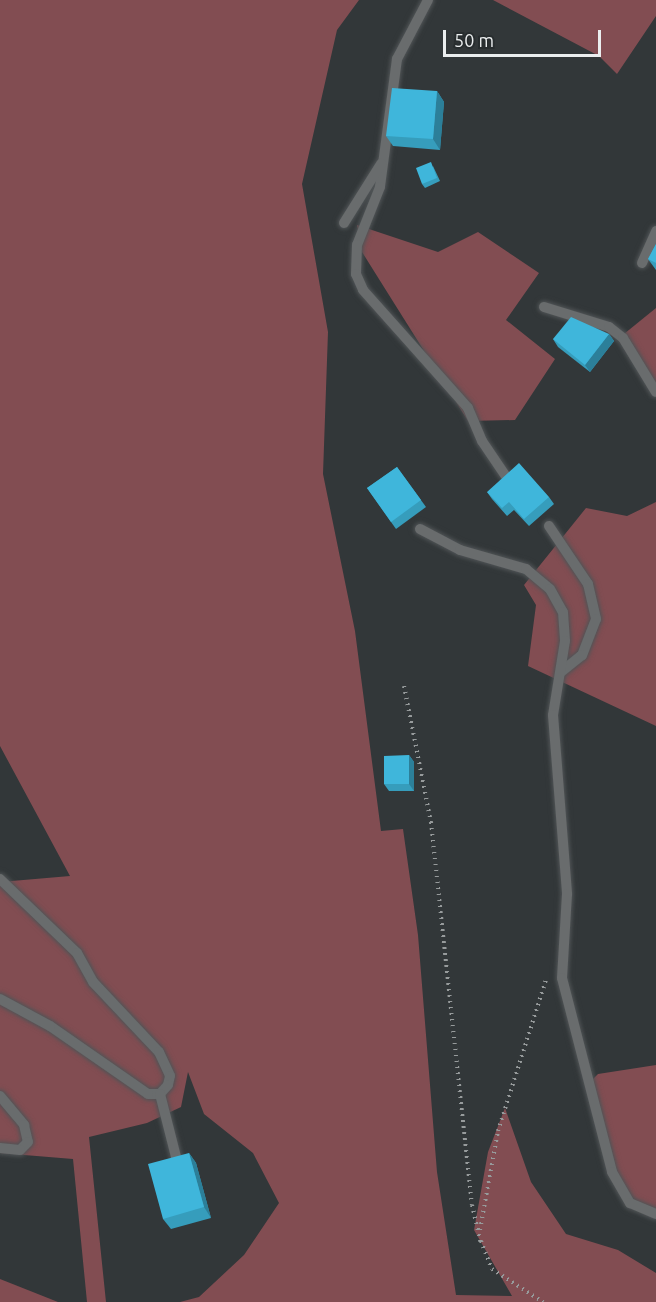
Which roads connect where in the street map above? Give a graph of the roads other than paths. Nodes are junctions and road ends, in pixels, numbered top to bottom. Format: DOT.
graph roads {
  1 [pos="428,0"];
  2 [pos="383,161"];
  3 [pos="344,223"];
  4 [pos="656,231"];
  5 [pos="642,263"];
  6 [pos="544,307"];
  7 [pos="656,392"];
  8 [pos="505,475"];
  9 [pos="549,526"];
  10 [pos="420,529"];
  11 [pos="560,673"];
  12 [pos="0,879"];
  13 [pos="0,999"];
  14 [pos="160,1094"];
  15 [pos="0,1096"];
  16 [pos="0,1148"];
  17 [pos="176,1157"];
  18 [pos="656,1214"];
  1 -- 2 [label="lane"];
  2 -- 3 [label="lane"];
  2 -- 8 [label="lane"];
  4 -- 5 [label="lane"];
  6 -- 7 [label="lane"];
  9 -- 11 [label="lane"];
  10 -- 11 [label="lane"];
  11 -- 18 [label="lane"];
  12 -- 14 [label="lane"];
  13 -- 14 [label="lane"];
  14 -- 17 [label="lane"];
  15 -- 16 [label="lane"];
}
